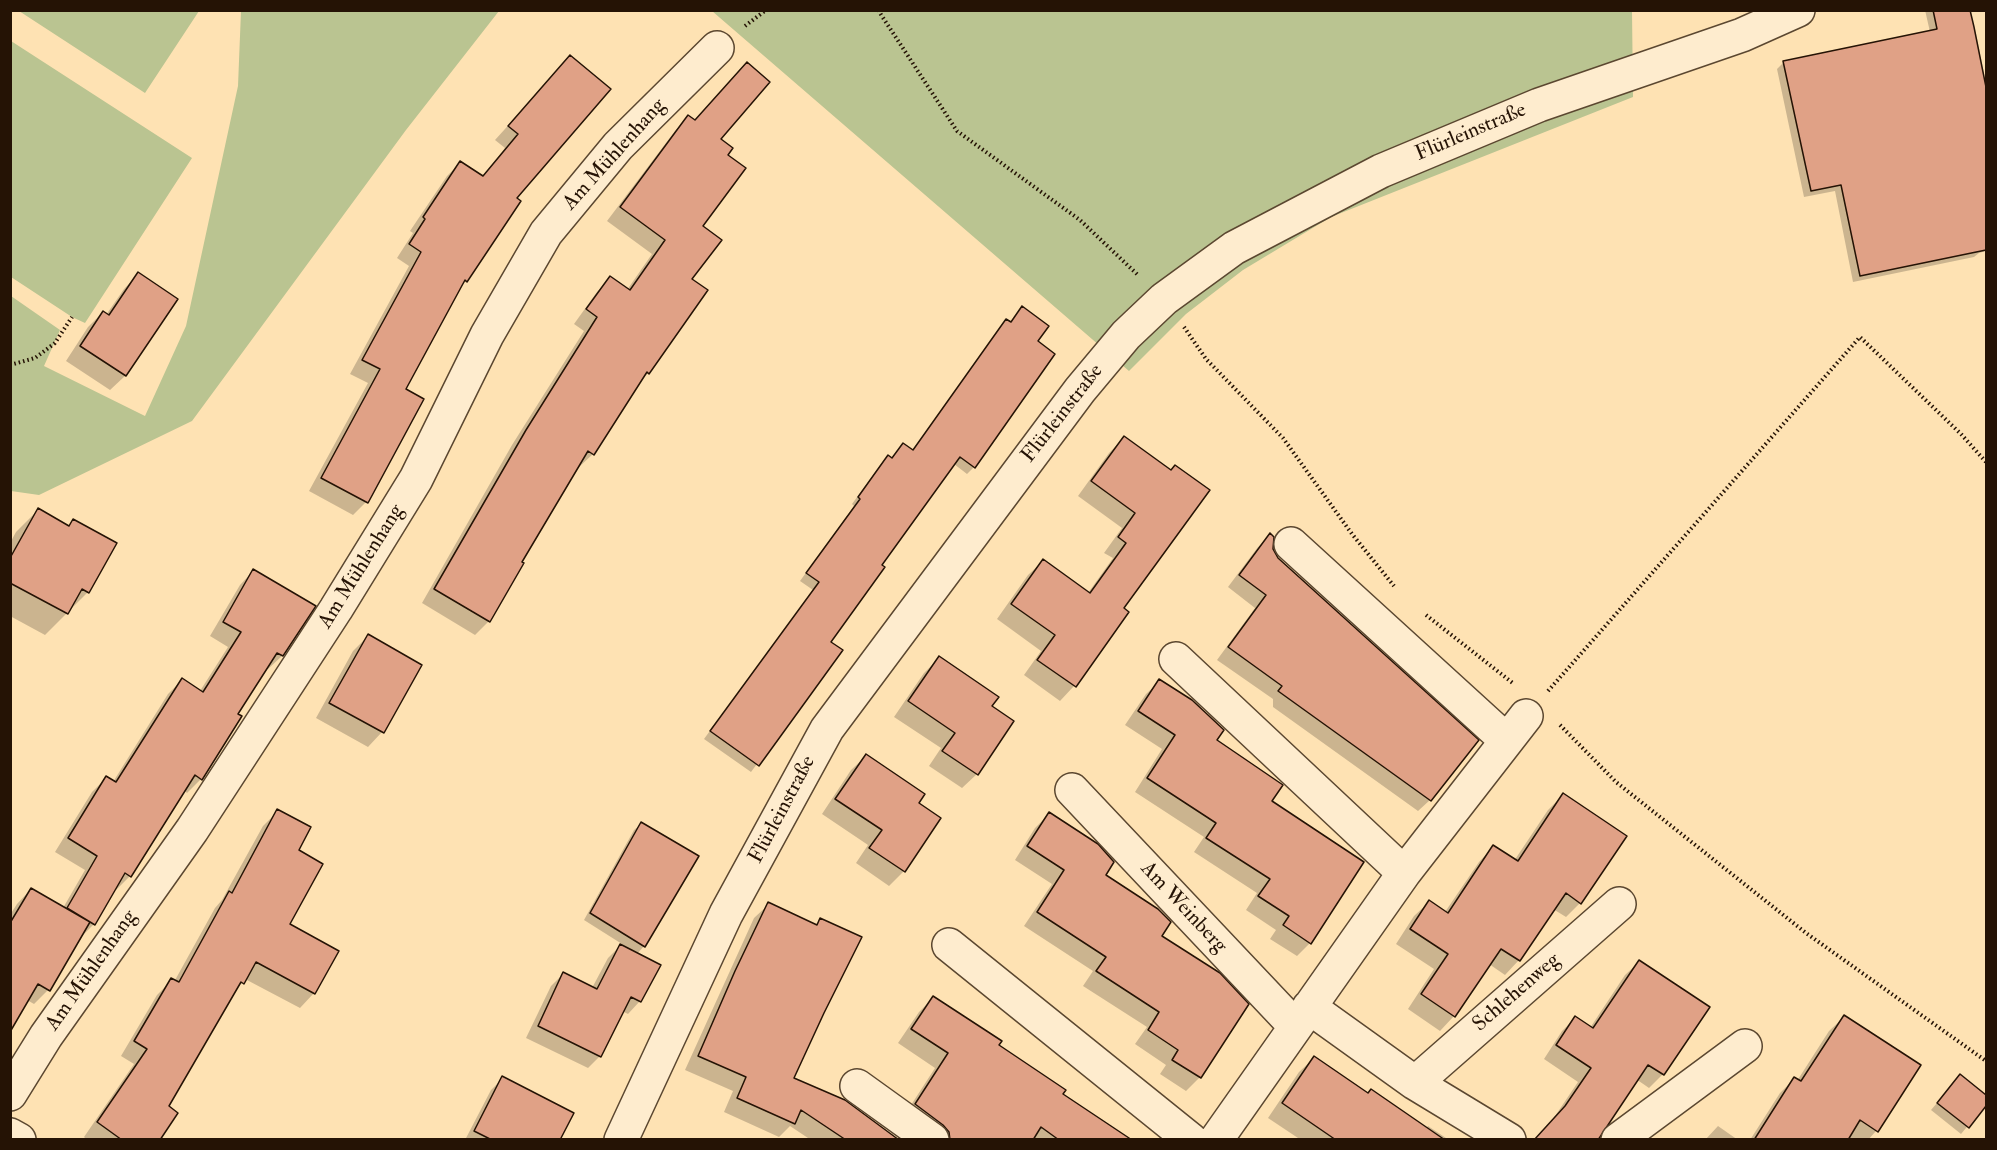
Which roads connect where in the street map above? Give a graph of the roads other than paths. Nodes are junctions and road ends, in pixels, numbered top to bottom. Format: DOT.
graph roads {
  1 [pos="1798,10"];
  2 [pos="717,48"];
  3 [pos="1291,544"];
  4 [pos="1176,659"];
  5 [pos="1072,790"];
  6 [pos="1404,873"];
  7 [pos="1619,904"];
  8 [pos="949,945"];
  9 [pos="1302,1016"];
  10 [pos="1746,1046"];
  11 [pos="1415,1083"];
  12 [pos="857,1086"];
  13 [pos="10,1094"];
  14 [pos="10,1135"];
  15 [pos="19,1140"];
  16 [pos="621,1140"];
  17 [pos="932,1140"];
  18 [pos="1191,1140"];
  19 [pos="1216,1140"];
  20 [pos="1509,1140"];
  21 [pos="1618,1140"];
  1 -- 16 [label="street, Flürleinstraße"];
  2 -- 13 [label="street, Am Mühlenhang"];
  3 -- 6 [label="street"];
  4 -- 6 [label="street"];
  5 -- 9 [label="street, Am Weinberg"];
  6 -- 9 [label="street"];
  7 -- 11 [label="street, Schlehenweg"];
  8 -- 18 [label="street"];
  9 -- 11 [label="street"];
  9 -- 19 [label="street"];
  10 -- 21 [label="street"];
  11 -- 20 [label="street"];
  12 -- 17 [label="street"];
  14 -- 15 [label="street"];
}
